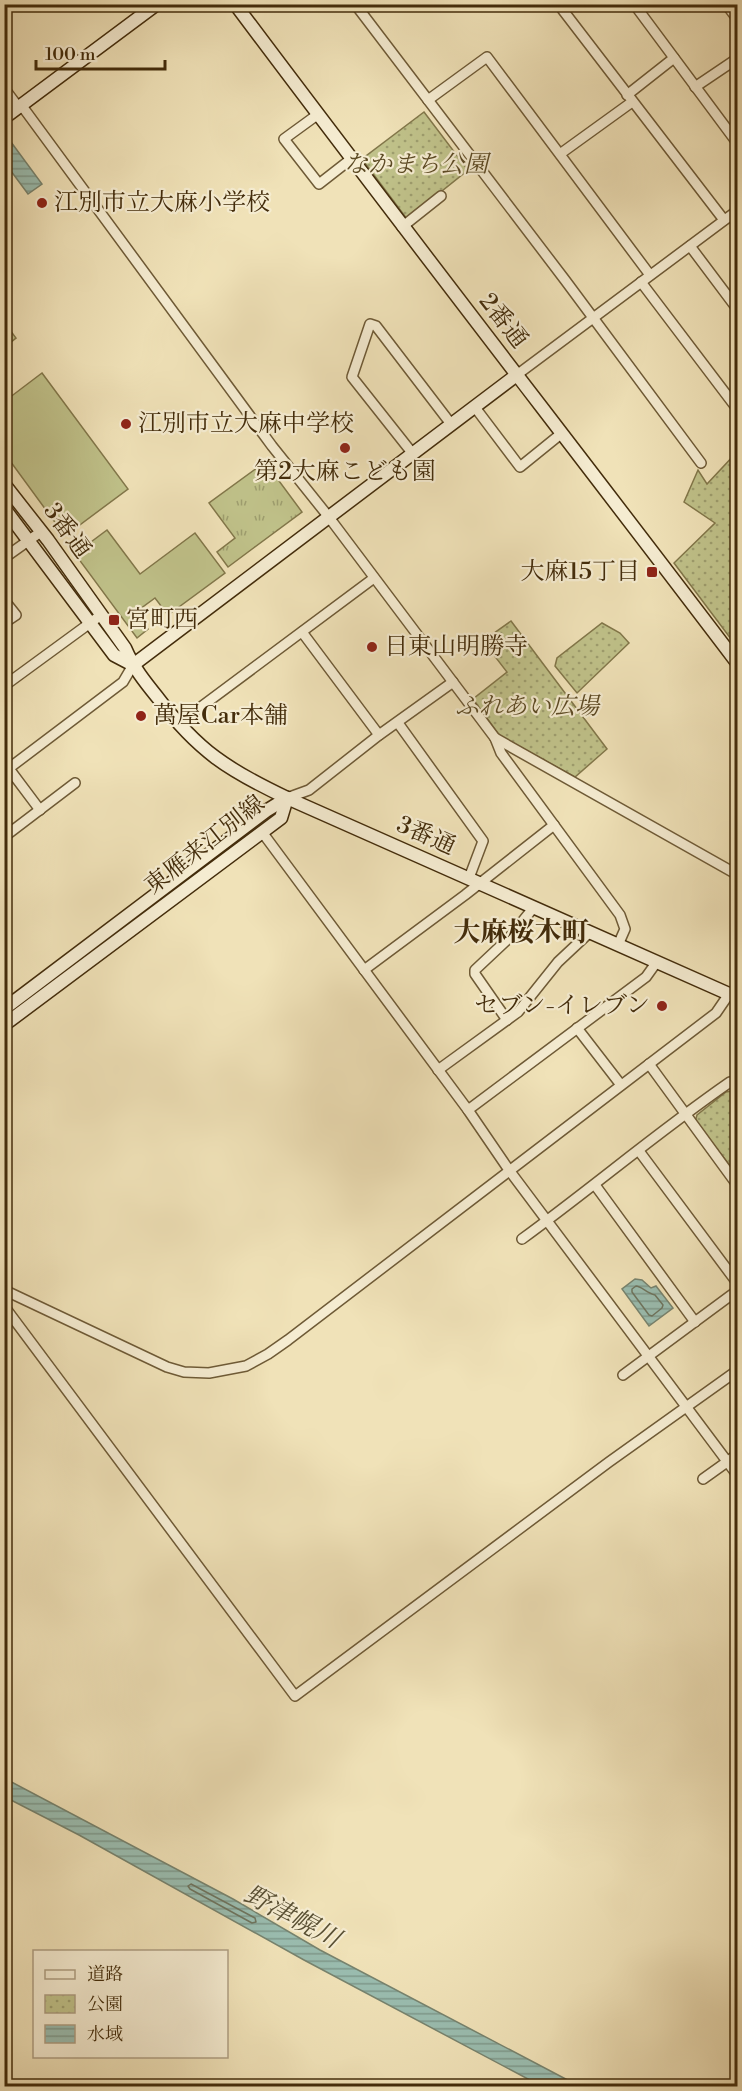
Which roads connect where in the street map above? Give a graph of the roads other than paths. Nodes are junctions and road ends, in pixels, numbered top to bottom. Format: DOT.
graph roads {
  1 [pos="157,4"];
  2 [pos="235,4"];
  3 [pos="355,4"];
  4 [pos="634,4"];
  5 [pos="726,4"];
  6 [pos="562,9"];
  7 [pos="736,16"];
  8 [pos="674,58"];
  9 [pos="738,58"];
  10 [pos="695,87"];
  11 [pos="4,88"];
  12 [pos="629,98"];
  13 [pos="428,100"];
  14 [pos="20,107"];
  15 [pos="317,115"];
  16 [pos="4,118"];
  17 [pos="738,144"];
  18 [pos="560,154"];
  19 [pos="351,159"];
  20 [pos="441,196"];
  21 [pos="738,210"];
  22 [pos="724,220"];
  23 [pos="402,227"];
  24 [pos="690,246"];
  25 [pos="650,275"];
  26 [pos="641,282"];
  27 [pos="738,309"];
  28 [pos="593,318"];
  29 [pos="518,374"];
  30 [pos="474,406"];
  31 [pos="738,410"];
  32 [pos="451,424"];
  33 [pos="562,433"];
  34 [pos="413,453"];
  35 [pos="701,463"];
  36 [pos="6,489"];
  37 [pos="4,508"];
  38 [pos="328,516"];
  39 [pos="42,531"];
  40 [pos="29,540"];
  41 [pos="4,558"];
  42 [pos="374,578"];
  43 [pos="4,600"];
  44 [pos="101,615"];
  45 [pos="4,623"];
  46 [pos="90,623"];
  47 [pos="302,632"];
  48 [pos="738,664"];
  49 [pos="133,665"];
  50 [pos="453,682"];
  51 [pos="4,686"];
  52 [pos="398,723"];
  53 [pos="178,724"];
  54 [pos="379,735"];
  55 [pos="495,738"];
  56 [pos="6,767"];
  57 [pos="75,783"];
  58 [pos="287,798"];
  59 [pos="40,810"];
  60 [pos="554,825"];
  61 [pos="262,832"];
  62 [pos="4,837"];
  63 [pos="738,875"];
  64 [pos="474,880"];
  65 [pos="534,907"];
  66 [pos="590,932"];
  67 [pos="618,945"];
  68 [pos="656,963"];
  69 [pos="363,970"];
  70 [pos="733,996"];
  71 [pos="4,1009"];
  72 [pos="507,1020"];
  73 [pos="4,1025"];
  74 [pos="577,1029"];
  75 [pos="649,1064"];
  76 [pos="438,1070"];
  77 [pos="621,1085"];
  78 [pos="738,1086"];
  79 [pos="468,1110"];
  80 [pos="685,1113"];
  81 [pos="639,1151"];
  82 [pos="509,1170"];
  83 [pos="737,1183"];
  84 [pos="595,1185"];
  85 [pos="548,1221"];
  86 [pos="522,1239"];
  87 [pos="738,1284"];
  88 [pos="4,1290"];
  89 [pos="738,1290"];
  90 [pos="4,1306"];
  91 [pos="695,1322"];
  92 [pos="649,1357"];
  93 [pos="738,1370"];
  94 [pos="623,1375"];
  95 [pos="687,1407"];
  96 [pos="738,1454"];
  97 [pos="727,1462"];
  98 [pos="738,1476"];
  99 [pos="703,1479"];
  1 -- 14 [label="main road"];
  2 -- 15 [label="main road, 2番通"];
  3 -- 13 [label="street"];
  4 -- 8 [label="street"];
  5 -- 7 [label="street"];
  6 -- 12 [label="street"];
  8 -- 10 [label="street"];
  8 -- 12 [label="street"];
  9 -- 10 [label="street"];
  10 -- 17 [label="street"];
  11 -- 14 [label="street"];
  12 -- 18 [label="street"];
  12 -- 22 [label="street"];
  13 -- 18 [label="street"];
  13 -- 28 [label="street"];
  14 -- 16 [label="main road"];
  14 -- 38 [label="street"];
  15 -- 19 [label="main road, 2番通"];
  15 -- 19 [label="street"];
  18 -- 25 [label="street"];
  19 -- 23 [label="main road, 2番通"];
  20 -- 23 [label="street"];
  21 -- 22 [label="street"];
  22 -- 24 [label="street"];
  23 -- 29 [label="main road, 2番通"];
  24 -- 25 [label="street"];
  24 -- 27 [label="street"];
  25 -- 26 [label="street"];
  26 -- 28 [label="street"];
  26 -- 31 [label="street"];
  28 -- 29 [label="street"];
  28 -- 35 [label="street"];
  29 -- 30 [label="main road"];
  29 -- 33 [label="main road, 2番通"];
  30 -- 32 [label="main road"];
  30 -- 33 [label="street"];
  32 -- 34 [label="main road"];
  32 -- 34 [label="street"];
  33 -- 48 [label="main road, 2番通"];
  34 -- 38 [label="main road"];
  36 -- 39 [label="main road, 3番通"];
  37 -- 40 [label="main road, 3番通"];
  38 -- 42 [label="street"];
  38 -- 49 [label="main road"];
  39 -- 40 [label="street"];
  39 -- 44 [label="main road, 3番通"];
  40 -- 41 [label="street"];
  40 -- 46 [label="main road, 3番通"];
  42 -- 47 [label="street"];
  42 -- 50 [label="street"];
  43 -- 45 [label="street"];
  44 -- 46 [label="street"];
  44 -- 49 [label="main road, 3番通"];
  46 -- 49 [label="main road, 3番通"];
  46 -- 51 [label="street"];
  47 -- 53 [label="street"];
  47 -- 54 [label="street"];
  49 -- 53 [label="main road, 3番通"];
  49 -- 56 [label="street"];
  50 -- 52 [label="street"];
  50 -- 55 [label="street"];
  52 -- 54 [label="street"];
  52 -- 64 [label="street"];
  53 -- 58 [label="main road, 3番通"];
  54 -- 58 [label="street"];
  55 -- 60 [label="street"];
  55 -- 63 [label="street"];
  56 -- 59 [label="street"];
  57 -- 59 [label="street"];
  58 -- 61 [label="main road, 東雁来江別線"];
  58 -- 64 [label="main road, 3番通"];
  58 -- 71 [label="main road, 東雁来江別線"];
  59 -- 62 [label="street"];
  60 -- 64 [label="street"];
  60 -- 67 [label="street"];
  61 -- 69 [label="street"];
  61 -- 73 [label="main road, 東雁来江別線"];
  64 -- 65 [label="main road, 3番通"];
  64 -- 69 [label="street"];
  65 -- 66 [label="main road, 3番通"];
  65 -- 72 [label="street"];
  66 -- 67 [label="main road, 3番通"];
  66 -- 72 [label="street"];
  67 -- 68 [label="main road, 3番通"];
  68 -- 70 [label="main road, 3番通"];
  68 -- 74 [label="street"];
  69 -- 76 [label="street"];
  70 -- 75 [label="street"];
  72 -- 76 [label="street"];
  74 -- 77 [label="street"];
  74 -- 79 [label="street"];
  75 -- 77 [label="street"];
  75 -- 80 [label="street"];
  76 -- 79 [label="street"];
  77 -- 82 [label="street"];
  78 -- 80 [label="street"];
  79 -- 82 [label="street"];
  80 -- 81 [label="street"];
  80 -- 83 [label="street"];
  81 -- 84 [label="street"];
  81 -- 87 [label="street"];
  82 -- 85 [label="street"];
  82 -- 88 [label="street"];
  84 -- 85 [label="street"];
  84 -- 91 [label="street"];
  85 -- 86 [label="street"];
  85 -- 92 [label="street"];
  89 -- 91 [label="street"];
  90 -- 95 [label="street"];
  91 -- 92 [label="street"];
  92 -- 94 [label="street"];
  92 -- 95 [label="street"];
  93 -- 95 [label="street"];
  95 -- 97 [label="street"];
  96 -- 97 [label="street"];
  97 -- 98 [label="street"];
  97 -- 99 [label="street"];
}
